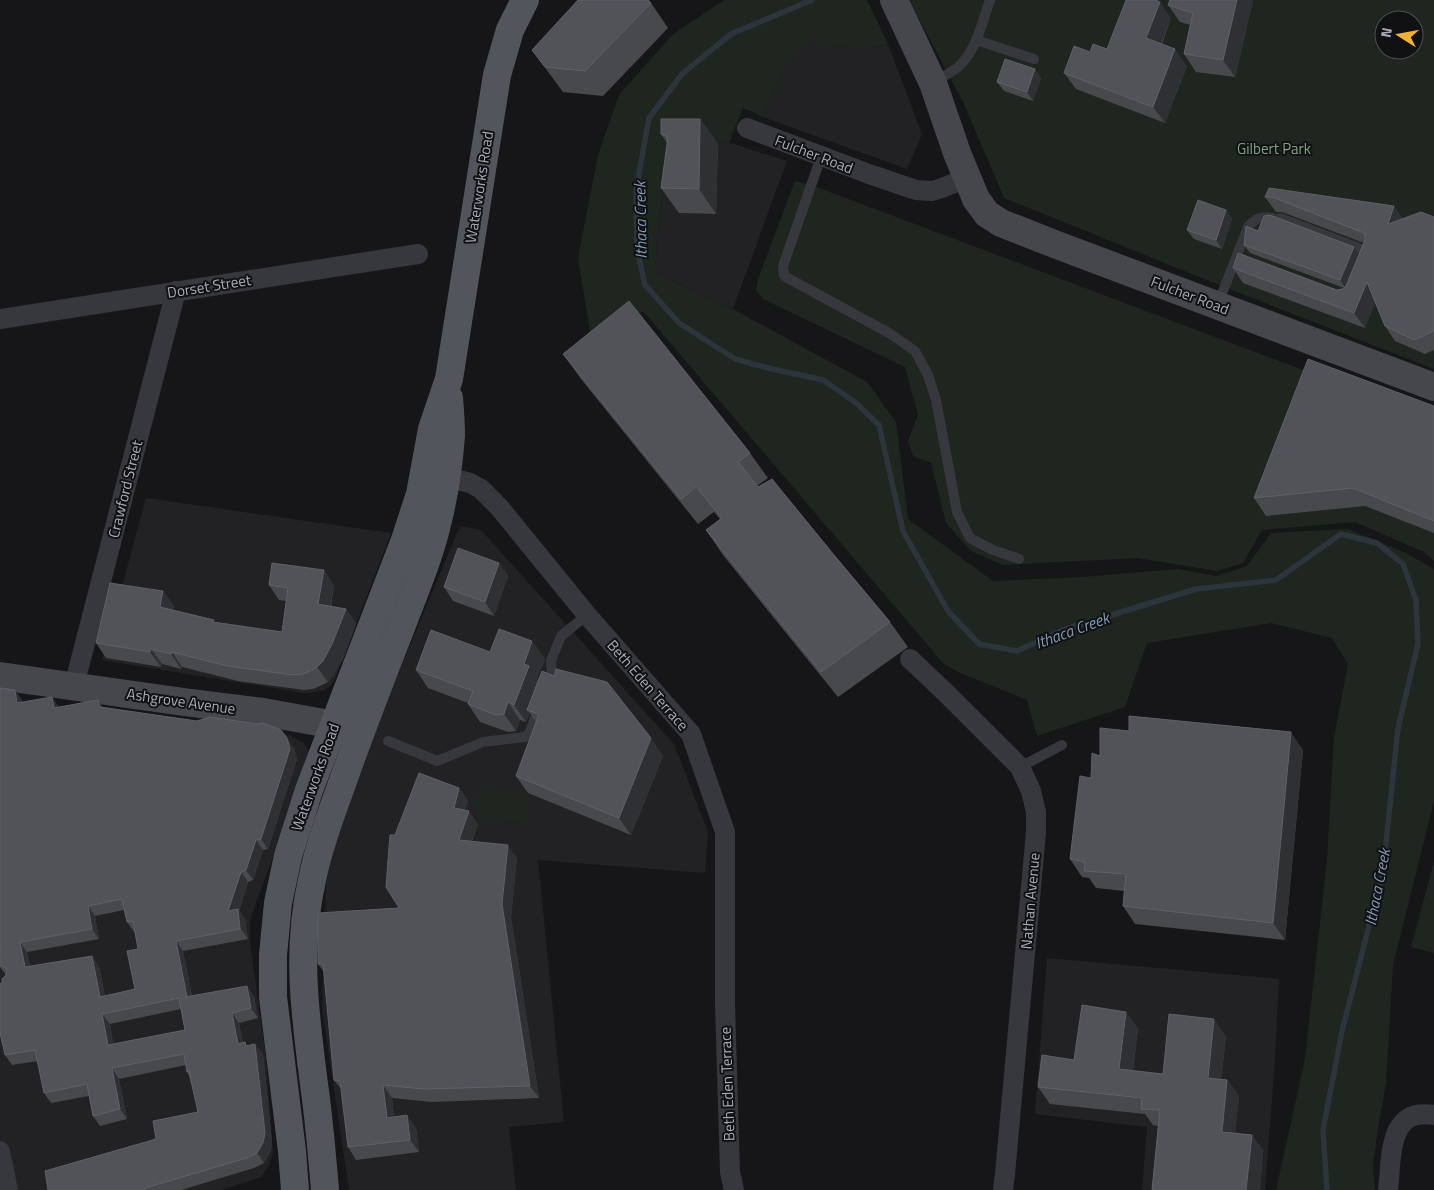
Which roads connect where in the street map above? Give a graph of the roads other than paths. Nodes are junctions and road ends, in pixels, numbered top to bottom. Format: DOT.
graph roads {
  1 [pos="524,0"];
  2 [pos="894,0"];
  3 [pos="990,0"];
  4 [pos="976,40"];
  5 [pos="1034,59"];
  6 [pos="932,83"];
  7 [pos="747,128"];
  8 [pos="821,157"];
  9 [pos="967,178"];
  10 [pos="418,254"];
  11 [pos="1237,256"];
  12 [pos="1249,261"];
  13 [pos="1365,261"];
  14 [pos="176,291"];
  15 [pos="1217,305"];
  16 [pos="0,319"];
  17 [pos="1434,387"];
  18 [pos="435,476"];
  19 [pos="1019,559"];
  20 [pos="587,615"];
  21 [pos="910,659"];
  22 [pos="0,676"];
  23 [pos="74,686"];
  24 [pos="334,724"];
  25 [pos="361,730"];
  26 [pos="388,741"];
  27 [pos="1062,745"];
  28 [pos="1020,767"];
  29 [pos="1434,1115"];
  30 [pos="0,1151"];
  31 [pos="325,1188"];
  32 [pos="8,1190"];
  33 [pos="293,1190"];
  34 [pos="734,1190"];
  35 [pos="1003,1190"];
  36 [pos="1388,1190"];
  1 -- 18 [label="main road, Waterworks Road"];
  2 -- 6 [label="street, Fulcher Road"];
  3 -- 4 [label="lane"];
  4 -- 5 [label="lane"];
  4 -- 6 [label="lane"];
  6 -- 9 [label="street, Fulcher Road"];
  7 -- 8 [label="street, Fulcher Road"];
  8 -- 9 [label="street, Fulcher Road"];
  8 -- 19 [label="lane"];
  9 -- 15 [label="street, Fulcher Road"];
  10 -- 14 [label="street, Dorset Street"];
  11 -- 12 [label="lane"];
  11 -- 13 [label="lane"];
  11 -- 15 [label="lane"];
  14 -- 16 [label="street, Dorset Street"];
  14 -- 23 [label="street, Crawford Street"];
  15 -- 17 [label="street, Fulcher Road"];
  18 -- 20 [label="street, Beth Eden Terrace"];
  18 -- 24 [label="main road, Waterworks Road"];
  18 -- 25 [label="main road, Waterworks Road"];
  20 -- 26 [label="lane"];
  20 -- 34 [label="street, Beth Eden Terrace"];
  21 -- 28 [label="street, Nathan Avenue"];
  22 -- 23 [label="street, Ashgrove Avenue"];
  23 -- 24 [label="street, Ashgrove Avenue"];
  24 -- 25 [label="street, Ashgrove Avenue"];
  24 -- 33 [label="main road, Waterworks Road"];
  25 -- 31 [label="main road, Waterworks Road"];
  27 -- 28 [label="lane"];
  28 -- 35 [label="street, Nathan Avenue"];
  29 -- 36 [label="street"];
  30 -- 32 [label="street"];
  31 -- 33 [label="street"];
}
